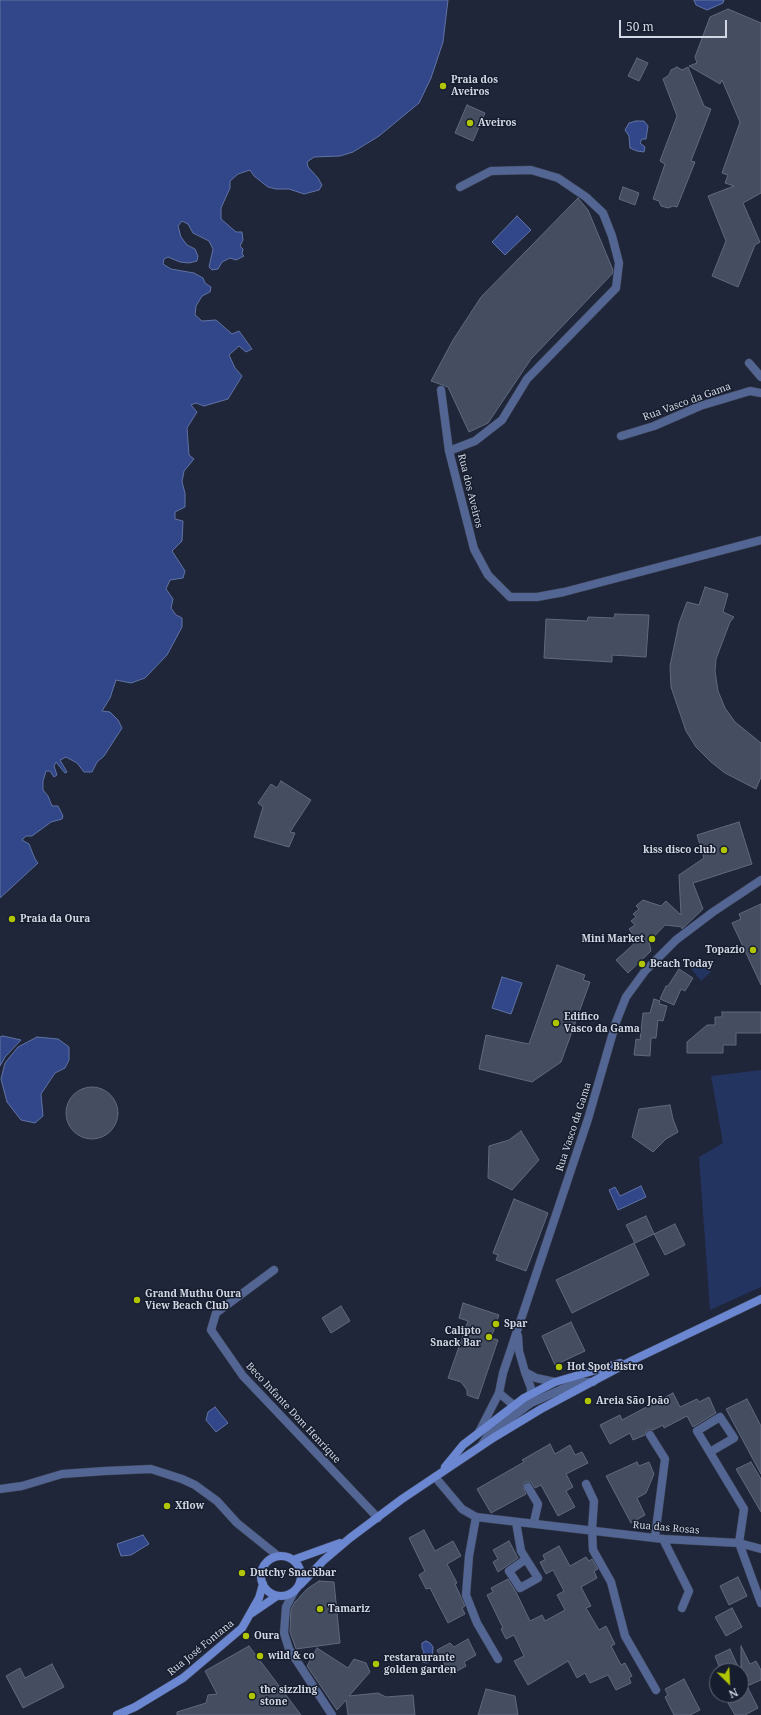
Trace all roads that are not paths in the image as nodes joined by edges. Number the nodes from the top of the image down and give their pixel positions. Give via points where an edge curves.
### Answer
1 (460, 187) dead end
2 (749, 363) dead end
3 (761, 377) edge
4 (441, 390) dead end
5 (761, 393) edge
6 (620, 436) dead end
7 (449, 450) junction
8 (761, 540) edge
9 (761, 880) edge
10 (274, 1270) dead end
11 (761, 1299) edge
12 (518, 1330) junction
13 (633, 1360) junction
14 (525, 1372) junction
15 (594, 1381) junction
16 (555, 1382) junction
17 (499, 1393) junction
18 (531, 1395) junction
19 (531, 1403) junction
20 (516, 1405) junction
21 (479, 1432) junction
22 (650, 1435) dead end
23 (481, 1446) junction
24 (710, 1452) junction
25 (435, 1477) junction
26 (586, 1484) dead end
27 (528, 1487) dead end
28 (0, 1489) edge
29 (476, 1517) junction
30 (378, 1518) junction
31 (516, 1522) junction
32 (534, 1522) junction
33 (592, 1530) junction
34 (350, 1538) junction
35 (659, 1538) junction
36 (739, 1543) junction
37 (761, 1549) edge
38 (278, 1556) junction
39 (526, 1559) dead end
40 (293, 1560) junction
41 (262, 1584) junction
42 (300, 1585) junction
43 (294, 1592) junction
44 (277, 1596) junction
45 (761, 1603) edge
46 (682, 1608) dead end
47 (251, 1613) junction
48 (498, 1659) dead end
49 (656, 1690) dead end
50 (117, 1715) edge
51 (332, 1715) edge

1 - 7 street, Rua dos Aveiros via 491,171 531,170 558,178 586,197 603,213 612,236 618,263 616,288 527,379 502,420 476,441
2 - 3 street
4 - 7 street
5 - 6 street, Rua Vasco da Gama via 750,391 700,406 654,426
7 - 8 street, Rua dos Aveiros via 474,549 488,576 510,597 537,597 564,592
9 - 12 street, Rua Vasco da Gama via 676,940 645,971 626,998 616,1022 588,1119
10 - 30 street, Beco Infante Dom Henrique via 216,1313 210,1330 243,1376
11 - 13 street
12 - 14 street via 519,1351
12 - 17 street, Rua Vasco da Gama
13 - 15 street
13 - 16 street
14 - 16 street via 536,1378
14 - 18 street
15 - 19 street via 578,1382
15 - 23 street via 541,1409
16 - 18 street
17 - 20 street
17 - 21 street, Rua Vasco da Gama
18 - 19 street
18 - 20 street
19 - 20 street via 522,1407
19 - 23 street via 489,1434
20 - 21 street
21 - 25 street via 463,1445
22 - 35 street via 665,1459
23 - 25 street
24 - 24 street via 697,1431 720,1417 734,1438
24 - 36 street via 744,1509
25 - 29 street, Rua das Rosas via 462,1509
25 - 30 street
26 - 33 street via 594,1502
27 - 32 street via 538,1504
28 - 38 street via 22,1486 62,1474 151,1469 195,1485 217,1501 237,1523
29 - 31 street, Rua das Rosas
29 - 48 street via 466,1595 477,1623
30 - 34 street
31 - 32 street, Rua das Rosas
31 - 39 street via 521,1550
32 - 33 street, Rua das Rosas
33 - 35 street, Rua das Rosas
33 - 49 street via 593,1550 611,1582 625,1636
34 - 40 street
34 - 42 street
35 - 36 street, Rua das Rosas
35 - 46 street via 689,1591
36 - 37 street, Rua das Rosas
36 - 45 street
38 - 40 street
38 - 41 street via 267,1562 263,1568
40 - 42 street via 301,1571
41 - 44 street via 266,1590
41 - 47 street, Rua José Fontana
42 - 43 street
43 - 44 street
43 - 51 street via 286,1607 284,1633 289,1649
44 - 47 street, Rua José Fontana
47 - 50 street, Rua José Fontana via 242,1628 183,1678

